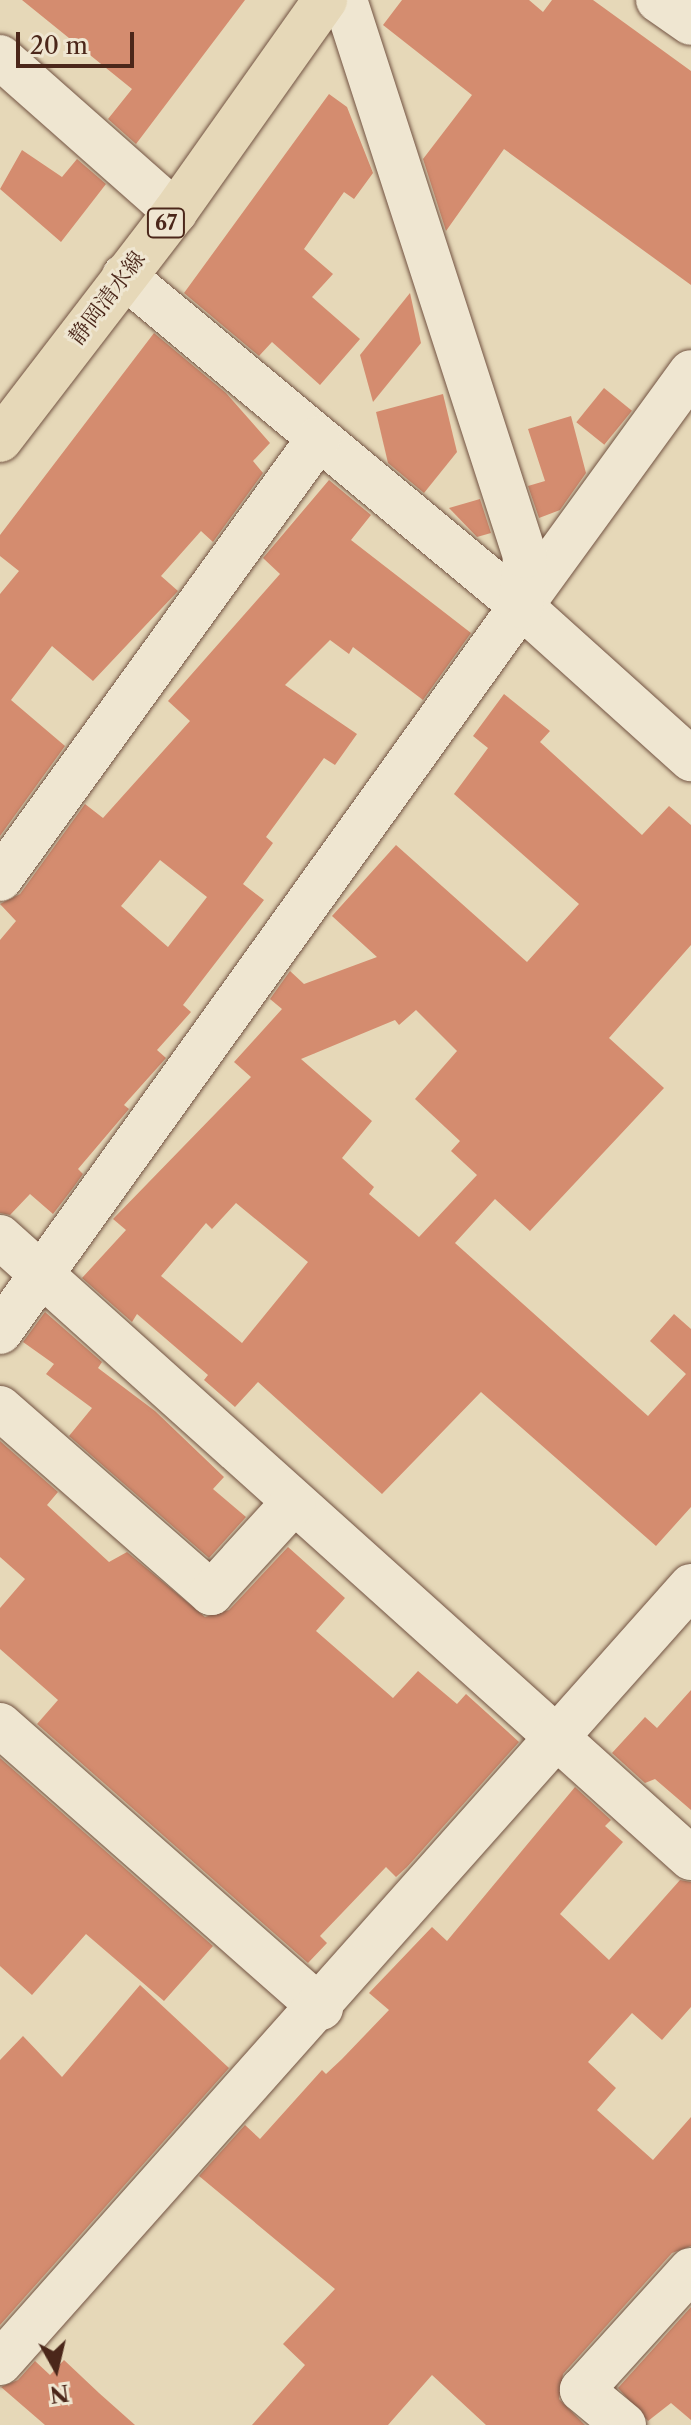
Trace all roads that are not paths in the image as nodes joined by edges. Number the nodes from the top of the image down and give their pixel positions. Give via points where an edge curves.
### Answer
1 (325, 0) edge
2 (345, 0) edge
3 (658, 0) edge
4 (691, 23) edge
5 (0, 57) edge
6 (175, 212) junction
7 (124, 276) junction
8 (691, 372) edge
9 (319, 438) junction
10 (0, 440) edge
11 (521, 606) junction
12 (691, 759) edge
13 (0, 879) edge
14 (0, 1237) edge
15 (41, 1273) junction
16 (0, 1332) edge
17 (0, 1408) edge
18 (294, 1502) junction
19 (691, 1586) edge
20 (0, 1725) edge
21 (556, 1738) junction
22 (691, 1858) edge
23 (321, 2008) junction
24 (691, 2270) edge
25 (0, 2363) edge
26 (624, 2425) edge

1 - 6 main road, 静岡清水線 / 67
2 - 11 street via 525,556
3 - 4 street
5 - 6 street
6 - 7 main road, 静岡清水線 / 67
7 - 9 street
7 - 10 main road, 静岡清水線 / 67
8 - 11 street
9 - 11 street
9 - 13 street
11 - 12 street
11 - 15 street
14 - 15 street
15 - 16 street
15 - 18 street
17 - 18 street via 211,1593
18 - 21 street
19 - 21 street
20 - 23 street
21 - 22 street
21 - 23 street
23 - 25 street
24 - 26 street via 582,2390

